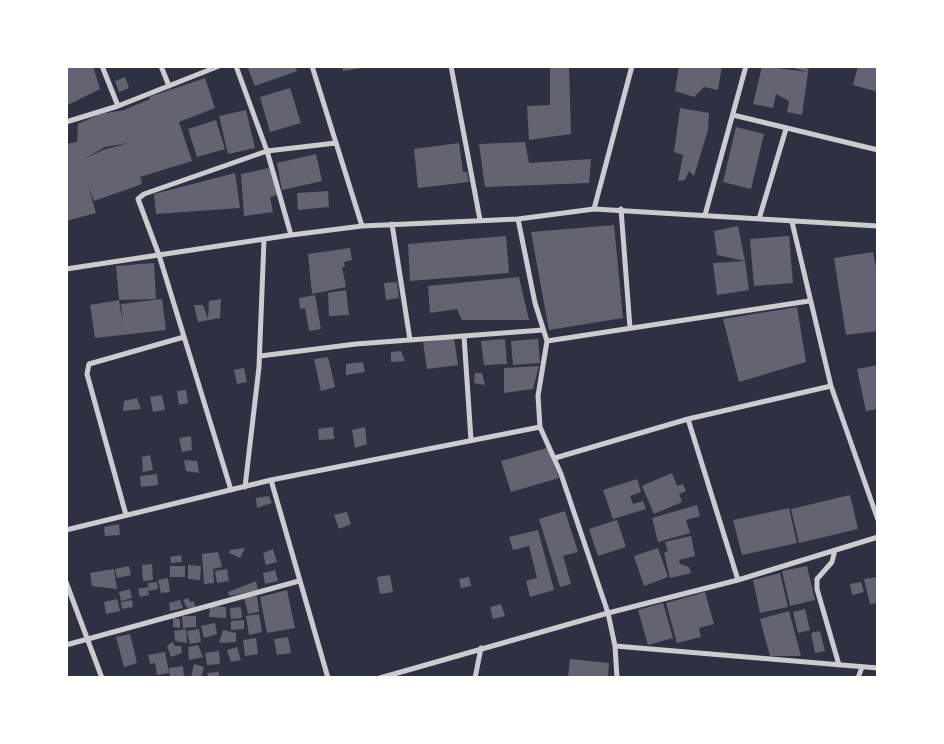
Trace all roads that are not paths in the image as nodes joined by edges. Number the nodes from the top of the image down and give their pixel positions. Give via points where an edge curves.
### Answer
1 (102, 66) edge
2 (161, 66) edge
3 (219, 66) edge
4 (236, 66) edge
5 (312, 66) edge
6 (451, 66) edge
7 (632, 66) edge
8 (746, 66) edge
9 (169, 86) junction
10 (118, 106) junction
11 (733, 116) junction
12 (66, 122) edge
13 (786, 129) junction
14 (336, 143) junction
15 (878, 150) edge
16 (267, 151) junction
17 (594, 209) junction
18 (621, 209) junction
19 (705, 215) junction
20 (518, 219) junction
21 (480, 220) junction
22 (759, 220) junction
23 (792, 222) junction
24 (392, 224) junction
25 (362, 226) junction
26 (878, 226) edge
27 (292, 234) junction
28 (264, 240) junction
29 (159, 255) junction
30 (66, 269) edge
31 (810, 301) junction
32 (630, 328) junction
33 (543, 330) junction
34 (464, 336) junction
35 (184, 337) junction
36 (410, 340) junction
37 (547, 341) junction
38 (260, 356) junction
39 (831, 386) junction
40 (688, 419) junction
41 (540, 427) junction
42 (471, 440) junction
43 (555, 458) junction
44 (271, 480) junction
45 (245, 487) junction
46 (231, 490) junction
47 (126, 515) junction
48 (878, 520) edge
49 (66, 530) edge
50 (878, 537) edge
51 (835, 550) junction
52 (738, 580) junction
53 (299, 581) junction
54 (66, 582) edge
55 (608, 612) junction
56 (87, 638) junction
57 (66, 645) edge
58 (615, 646) junction
59 (481, 648) junction
60 (839, 665) junction
61 (862, 667) junction
62 (878, 668) edge
63 (102, 678) edge
64 (328, 678) edge
65 (380, 678) edge
66 (475, 678) edge
67 (617, 678) edge
68 (858, 678) edge

1 - 10 street
2 - 9 street
3 - 9 street
4 - 16 street
5 - 14 street
6 - 21 street
7 - 17 street
8 - 11 street
9 - 10 street
10 - 12 street
11 - 13 street
11 - 19 street
13 - 15 street
13 - 22 street
14 - 16 street
14 - 25 street
16 - 27 street
16 - 29 street via 140,196 138,199
17 - 18 street
17 - 20 street
18 - 19 street
18 - 32 street
19 - 22 street
20 - 21 street
20 - 33 street
21 - 24 street
22 - 23 street
23 - 26 street
23 - 31 street
24 - 25 street
24 - 36 street
25 - 27 street
27 - 28 street
28 - 29 street
28 - 38 street
29 - 30 street
29 - 35 street
31 - 32 street
31 - 39 street
32 - 37 street
33 - 34 street
33 - 37 street
34 - 36 street
34 - 42 street
35 - 46 street
35 - 47 street via 89,364 87,374
36 - 38 street
37 - 41 street via 538,396
38 - 45 street
39 - 40 street
39 - 48 street
40 - 43 street
40 - 52 street
41 - 42 street
41 - 43 street
42 - 44 street
43 - 55 street
44 - 45 street
44 - 53 street
45 - 46 street
46 - 47 street
47 - 49 street
50 - 51 street
51 - 52 street
51 - 60 street via 832,562 817,579 817,589
52 - 55 street
53 - 56 street
53 - 64 street
54 - 56 street
55 - 58 street
55 - 59 street
56 - 57 street
56 - 63 street
58 - 60 street
58 - 67 street
59 - 65 street
59 - 66 street
60 - 61 street
61 - 62 street
61 - 68 street

